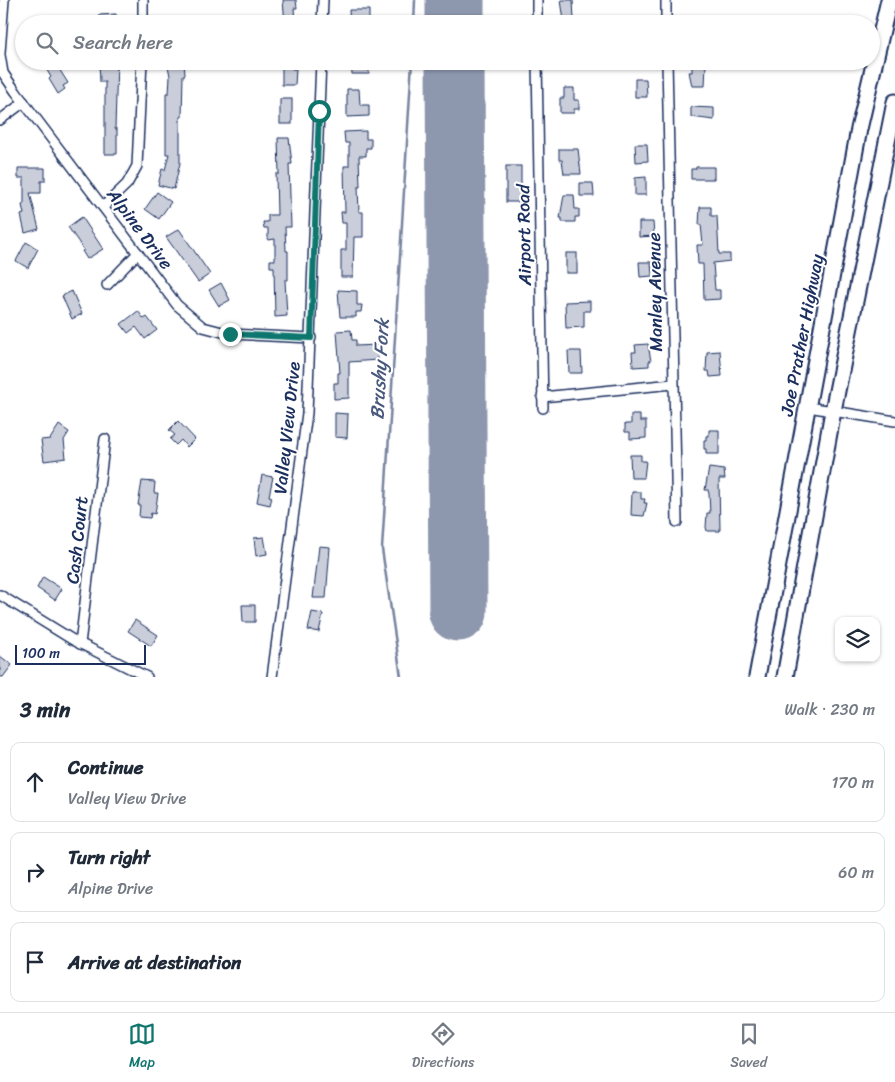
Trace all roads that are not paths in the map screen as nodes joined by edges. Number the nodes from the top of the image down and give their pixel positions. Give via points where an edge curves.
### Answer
1 (4, 0) edge
2 (143, 0) edge
3 (323, 0) edge
4 (537, 0) edge
5 (666, 0) edge
6 (888, 0) edge
7 (143, 15) edge
8 (322, 15) edge
9 (537, 15) edge
10 (666, 15) edge
11 (880, 36) edge
12 (0, 54) edge
13 (142, 70) edge
14 (321, 70) edge
15 (537, 70) edge
16 (667, 70) edge
17 (872, 70) edge
18 (24, 102) junction
19 (895, 102) edge
20 (0, 120) edge
21 (103, 207) junction
22 (138, 253) junction
23 (107, 285) dead end
24 (311, 338) junction
25 (673, 384) junction
26 (542, 397) junction
27 (808, 407) junction
28 (543, 408) dead end
29 (833, 411) junction
30 (895, 422) edge
31 (105, 439) dead end
32 (677, 522) dead end
33 (0, 595) edge
34 (80, 644) junction
35 (147, 677) edge
36 (272, 677) edge
37 (757, 677) edge
38 (785, 677) edge

1 - 12 street, Alpine Drive
2 - 7 street
3 - 8 street
4 - 9 street
5 - 10 street
6 - 11 highway, Joe Prather Highway
12 - 18 street, Alpine Drive via 4,73
13 - 21 street via 137,166 127,184
14 - 24 street, Valley View Drive
15 - 26 street, Airport Road
16 - 25 street, Manley Avenue
17 - 27 highway, Joe Prather Highway
18 - 20 street
18 - 21 street, Alpine Drive
19 - 29 highway
21 - 22 street, Alpine Drive
22 - 23 street
22 - 24 street, Alpine Drive via 177,305 203,327 230,334
24 - 36 street, Valley View Drive via 303,452
25 - 26 street
25 - 32 street, Manley Avenue
26 - 28 street, Airport Road
27 - 29 street
27 - 37 highway, Joe Prather Highway
29 - 30 street
29 - 38 highway
31 - 34 street, Cash Court
33 - 34 street
34 - 35 street

